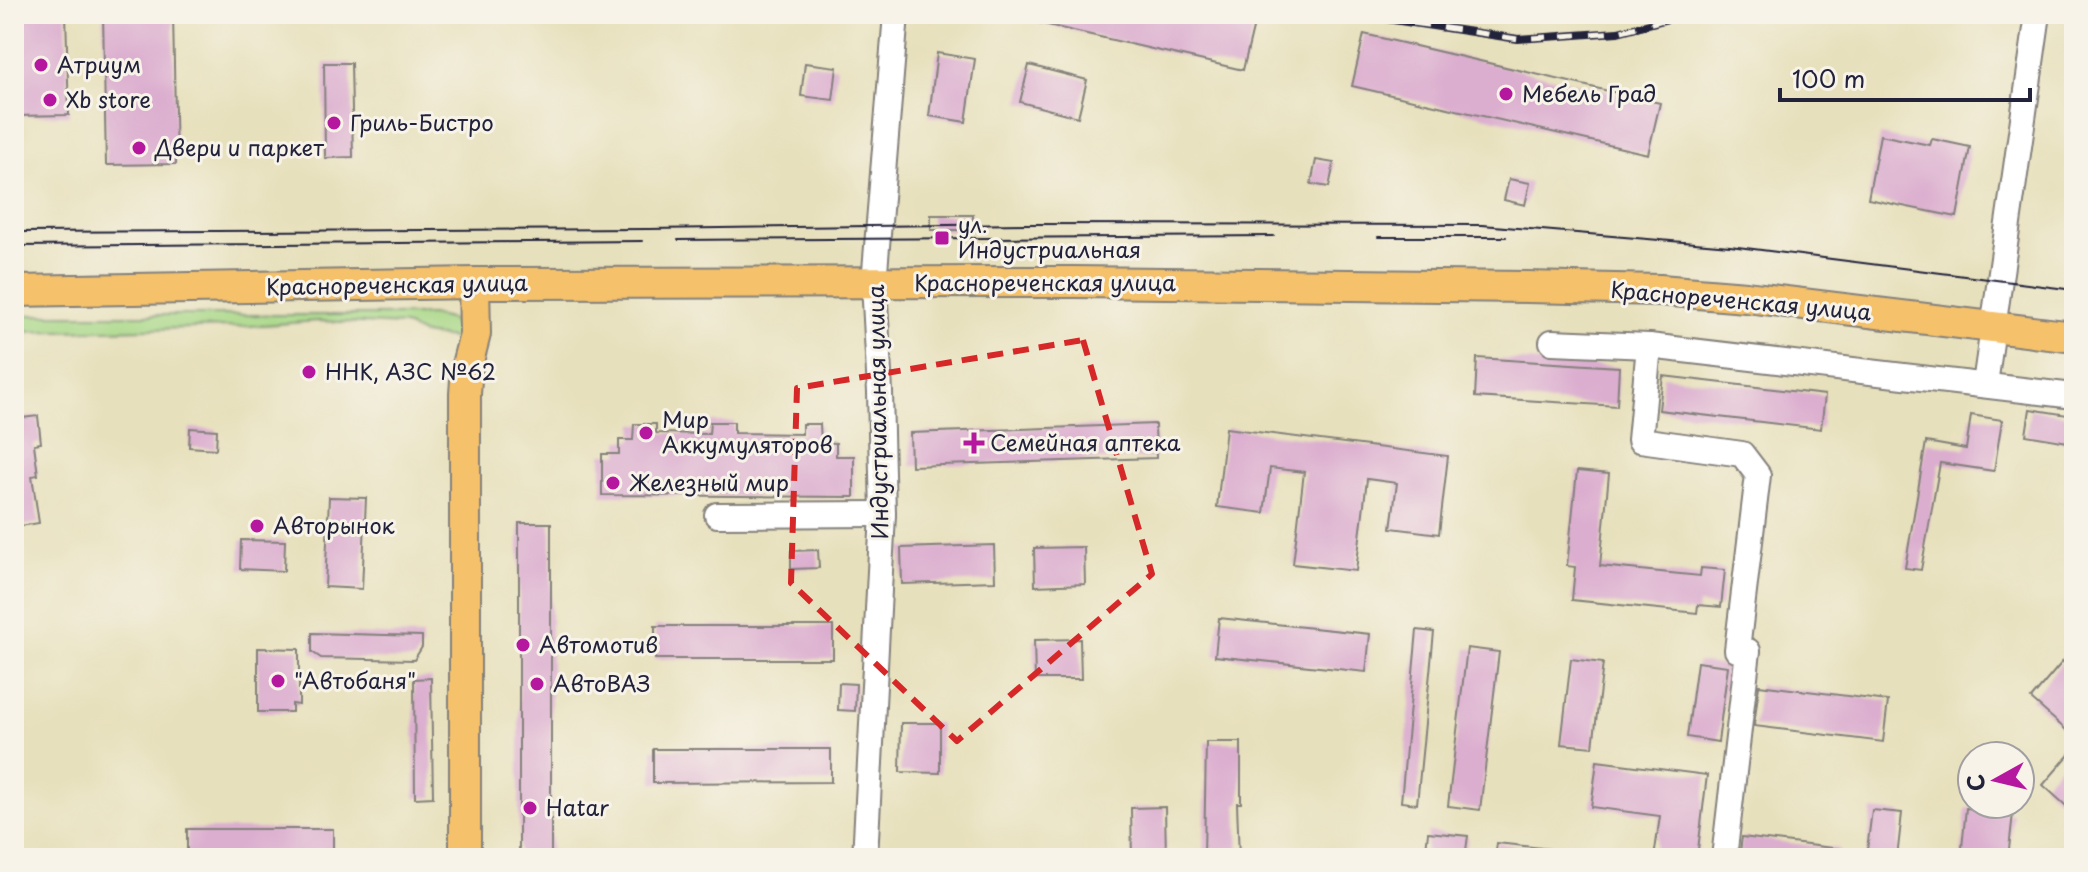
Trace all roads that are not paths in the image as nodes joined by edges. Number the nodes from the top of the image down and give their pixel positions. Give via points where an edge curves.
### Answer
1 (896, 14) edge
2 (2038, 14) edge
3 (474, 283) junction
4 (874, 283) junction
5 (14, 291) edge
6 (1993, 327) junction
7 (2074, 337) edge
8 (1552, 342) dead end
9 (1649, 346) junction
10 (1985, 384) junction
11 (2074, 396) edge
12 (883, 514) junction
13 (717, 515) dead end
14 (465, 858) edge
15 (865, 858) edge
16 (1724, 858) edge

1 - 4 street, Индустриальная улица
2 - 6 street
3 - 4 main road, Краснореченская улица
3 - 5 main road, Краснореченская улица
3 - 14 main road via 475,334 465,394
4 - 6 main road, Краснореченская улица via 1660,290
4 - 12 street, Индустриальная улица
6 - 7 main road, Краснореченская улица
6 - 10 street
8 - 9 street
9 - 10 street
9 - 16 street via 1640,440 1742,454 1758,475 1737,650 1748,651
10 - 11 street
12 - 13 street
12 - 15 street, Индустриальная улица

